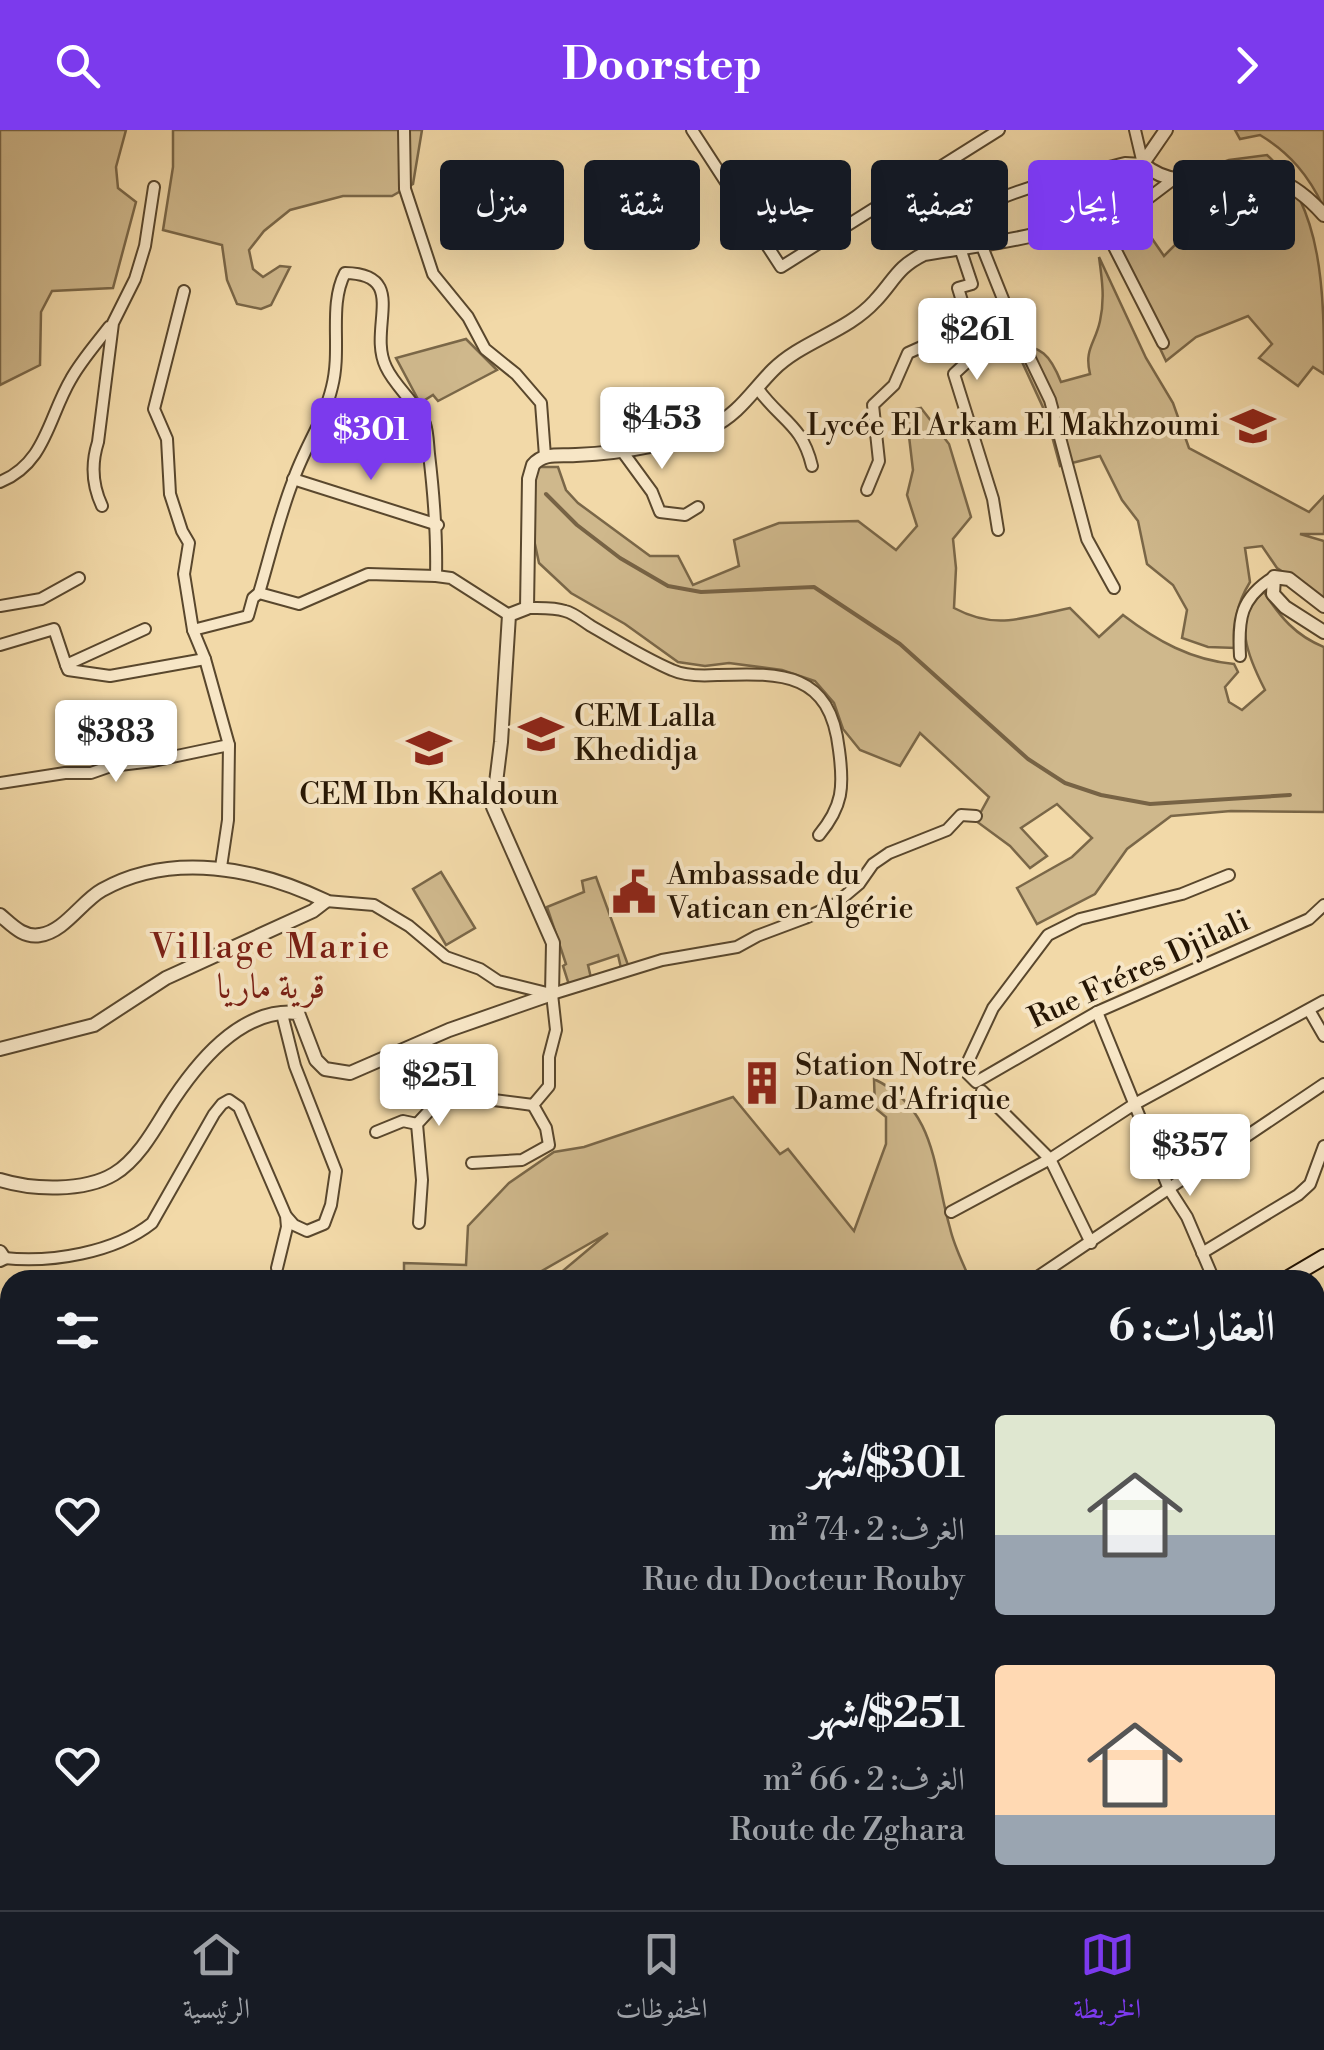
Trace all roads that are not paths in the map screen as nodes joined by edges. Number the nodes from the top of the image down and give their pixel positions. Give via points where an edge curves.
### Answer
1 (404, 130) edge
2 (692, 130) edge
3 (999, 130) edge
4 (1135, 130) edge
5 (1145, 130) edge
6 (1166, 130) edge
7 (1142, 160) edge
8 (1143, 160) edge
9 (1146, 160) edge
10 (1300, 176) dead end
11 (1173, 181) edge
12 (154, 187) dead end
13 (1028, 188) edge
14 (1324, 215) edge
15 (948, 250) edge
16 (961, 250) edge
17 (983, 250) edge
18 (924, 254) junction
19 (184, 292) dead end
20 (113, 322) junction
21 (968, 342) junction
22 (1162, 343) dead end
23 (758, 389) junction
24 (622, 451) junction
25 (545, 456) junction
26 (812, 466) dead end
27 (293, 479) junction
28 (0, 482) edge
29 (867, 490) dead end
30 (102, 506) dead end
31 (698, 507) dead end
32 (438, 525) junction
33 (998, 530) dead end
34 (436, 576) junction
35 (1274, 577) junction
36 (78, 578) dead end
37 (1114, 588) dead end
38 (259, 593) junction
39 (0, 606) edge
40 (1324, 606) edge
41 (527, 608) junction
42 (508, 615) junction
43 (145, 629) dead end
44 (193, 630) junction
45 (1324, 632) edge
46 (0, 645) edge
47 (1240, 656) dead end
48 (205, 659) junction
49 (66, 665) junction
50 (229, 745) junction
51 (0, 784) edge
52 (976, 816) dead end
53 (820, 835) dead end
54 (222, 867) junction
55 (1229, 875) dead end
56 (326, 901) junction
57 (1324, 905) edge
58 (4, 918) edge
59 (553, 988) junction
60 (1324, 1000) edge
61 (1309, 1010) junction
62 (1097, 1012) junction
63 (282, 1014) junction
64 (1324, 1036) edge
65 (0, 1049) edge
66 (1324, 1084) edge
67 (979, 1087) junction
68 (533, 1104) junction
69 (1133, 1105) junction
70 (416, 1124) junction
71 (376, 1132) dead end
72 (1324, 1146) edge
73 (1050, 1159) junction
74 (472, 1163) dead end
75 (0, 1180) edge
76 (1170, 1189) junction
77 (951, 1212) dead end
78 (286, 1216) junction
79 (419, 1223) dead end
80 (1091, 1242) junction
81 (1202, 1254) junction
82 (1, 1257) edge
83 (1324, 1257) edge
84 (277, 1268) dead end
85 (1048, 1270) edge
86 (1209, 1270) edge
87 (1303, 1270) edge

1 - 25 street via 405,189 433,274 485,349 541,403
2 - 3 street via 781,267
4 - 7 street
5 - 8 street
6 - 9 street
10 - 14 street
11 - 22 street via 1110,232
12 - 20 street via 134,280
13 - 18 street via 1004,194 942,232
15 - 18 street
16 - 21 street via 972,284 958,288
17 - 37 street via 1050,400 1086,540
18 - 23 street via 908,262 856,317 788,358
19 - 44 street via 154,409 166,438 170,494 189,543 184,574
20 - 28 street via 70,380 29,464
20 - 30 street via 93,457
21 - 29 street via 946,336 908,353 894,385 874,405 880,461
21 - 33 street via 968,360 954,374
23 - 24 street via 714,426
23 - 26 street via 798,428
24 - 25 street
24 - 31 street via 660,512 684,515
25 - 41 street via 528,479
27 - 32 street
27 - 32 street via 324,418 338,366 337,290 345,273 369,276 384,292 380,332 386,367 425,424
27 - 38 street
32 - 34 street
34 - 38 street via 368,574 299,604
34 - 42 street
35 - 40 street via 1290,578
35 - 45 street via 1273,594
35 - 47 street via 1245,604
36 - 39 street via 41,599
38 - 44 street via 248,616
41 - 42 street
41 - 53 street via 565,610 676,672 802,681 828,710 839,750 837,814
42 - 59 street via 493,807 553,942
43 - 49 street
44 - 48 street
46 - 49 street via 54,629
48 - 49 street via 110,676
48 - 50 street
50 - 51 street
50 - 54 street
52 - 59 street via 961,815 946,830 889,853 834,905 738,948
54 - 56 street
54 - 58 street via 181,866 128,880 100,891 43,935 24,934
55 - 67 street via 1080,919 1048,935 1008,984 970,1054 964,1070
56 - 59 street via 374,904 446,957 498,981
56 - 65 street via 166,978 94,1025
57 - 62 street, Rue Fréres Djilali via 1309,919
59 - 63 street via 350,1074 326,1069 298,1013
59 - 68 street via 549,1086
60 - 61 street
61 - 64 street
61 - 69 street
62 - 67 street, Rue Fréres Djilali
62 - 69 street
63 - 75 street via 254,1020 195,1068 137,1153 112,1176 49,1186
63 - 78 street via 336,1171 324,1224 307,1231
66 - 76 street
67 - 73 street
68 - 70 street via 440,1098
68 - 74 street via 550,1145 522,1160
69 - 73 street
69 - 76 street
70 - 71 street via 404,1121
70 - 79 street
72 - 81 street via 1310,1184 1298,1195
73 - 77 street
73 - 80 street
76 - 80 street
76 - 81 street
78 - 82 street via 239,1107 229,1100 214,1114 152,1224 136,1236 67,1255
78 - 84 street
80 - 85 street
81 - 86 street
83 - 87 main road

